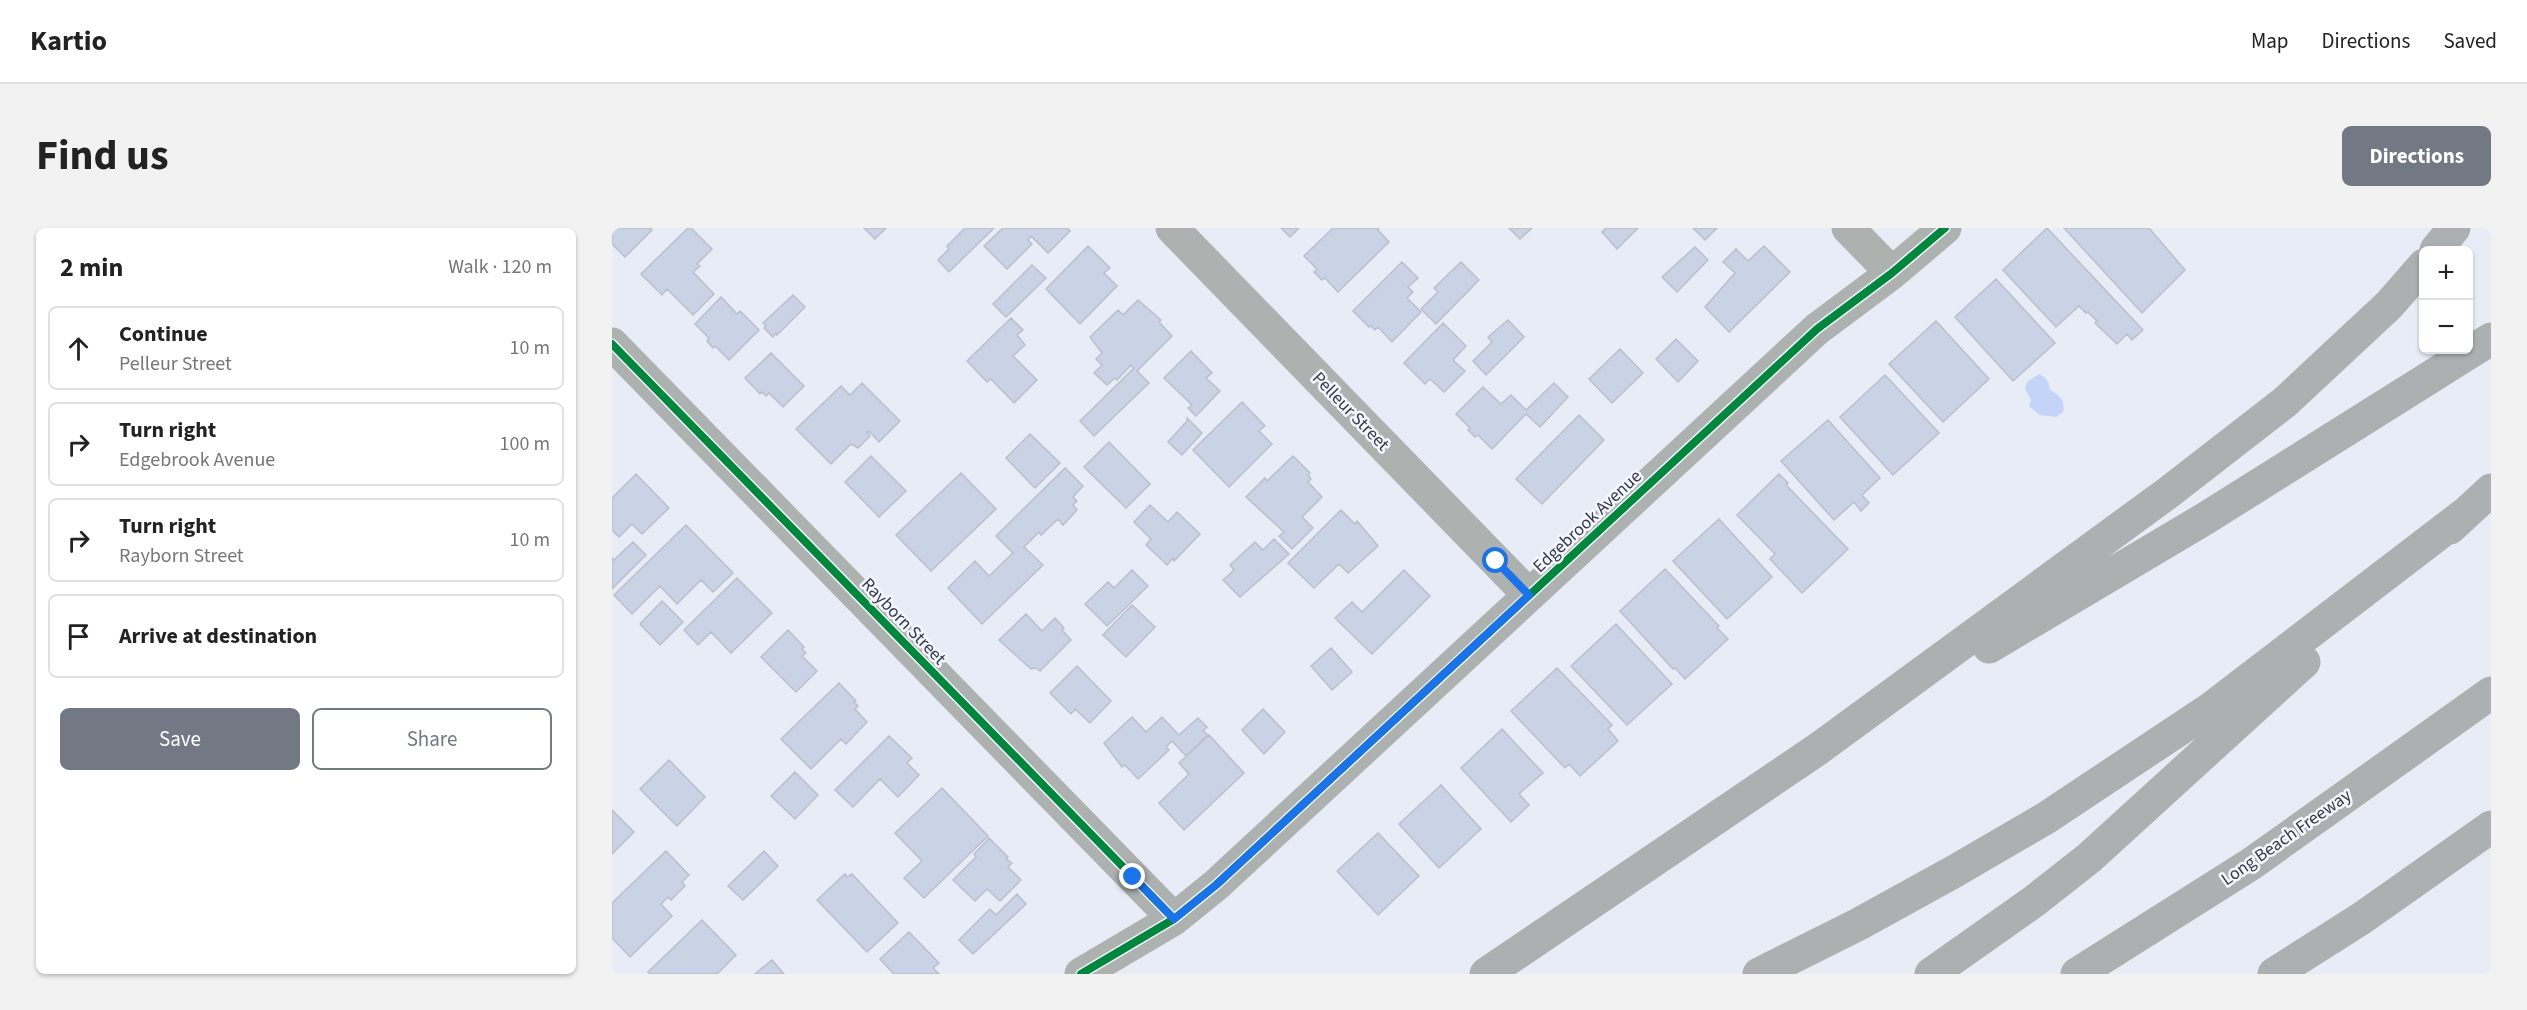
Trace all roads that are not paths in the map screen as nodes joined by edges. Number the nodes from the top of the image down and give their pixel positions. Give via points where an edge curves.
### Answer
1 (1172, 228) edge
2 (1848, 228) edge
3 (1946, 228) edge
4 (2454, 228) edge
5 (2439, 246) edge
6 (2419, 271) edge
7 (1893, 273) junction
8 (2491, 339) edge
9 (612, 344) edge
10 (2491, 490) edge
11 (2466, 513) junction
12 (1529, 595) junction
13 (2491, 693) edge
14 (1818, 749) junction
15 (2491, 827) edge
16 (1174, 919) junction
17 (1081, 974) edge
18 (1486, 974) edge
19 (1759, 974) edge
20 (1931, 974) edge
21 (2077, 974) edge
22 (2274, 974) edge

1 - 12 street, Pelleur Street
2 - 7 street
3 - 7 street, Edgebrook Avenue
4 - 5 highway
6 - 14 highway via 2389,305 2285,402
7 - 12 street, Edgebrook Avenue via 1817,329
8 - 14 highway via 2206,518
9 - 16 street, Rayborn Street
10 - 11 highway
11 - 19 highway via 2210,709 2046,818 1955,872
11 - 20 highway via 2089,858
12 - 16 street, Edgebrook Avenue via 1216,885
13 - 21 highway, Long Beach Freeway via 2251,864
14 - 18 highway
15 - 22 highway
16 - 17 street, Edgebrook Avenue

